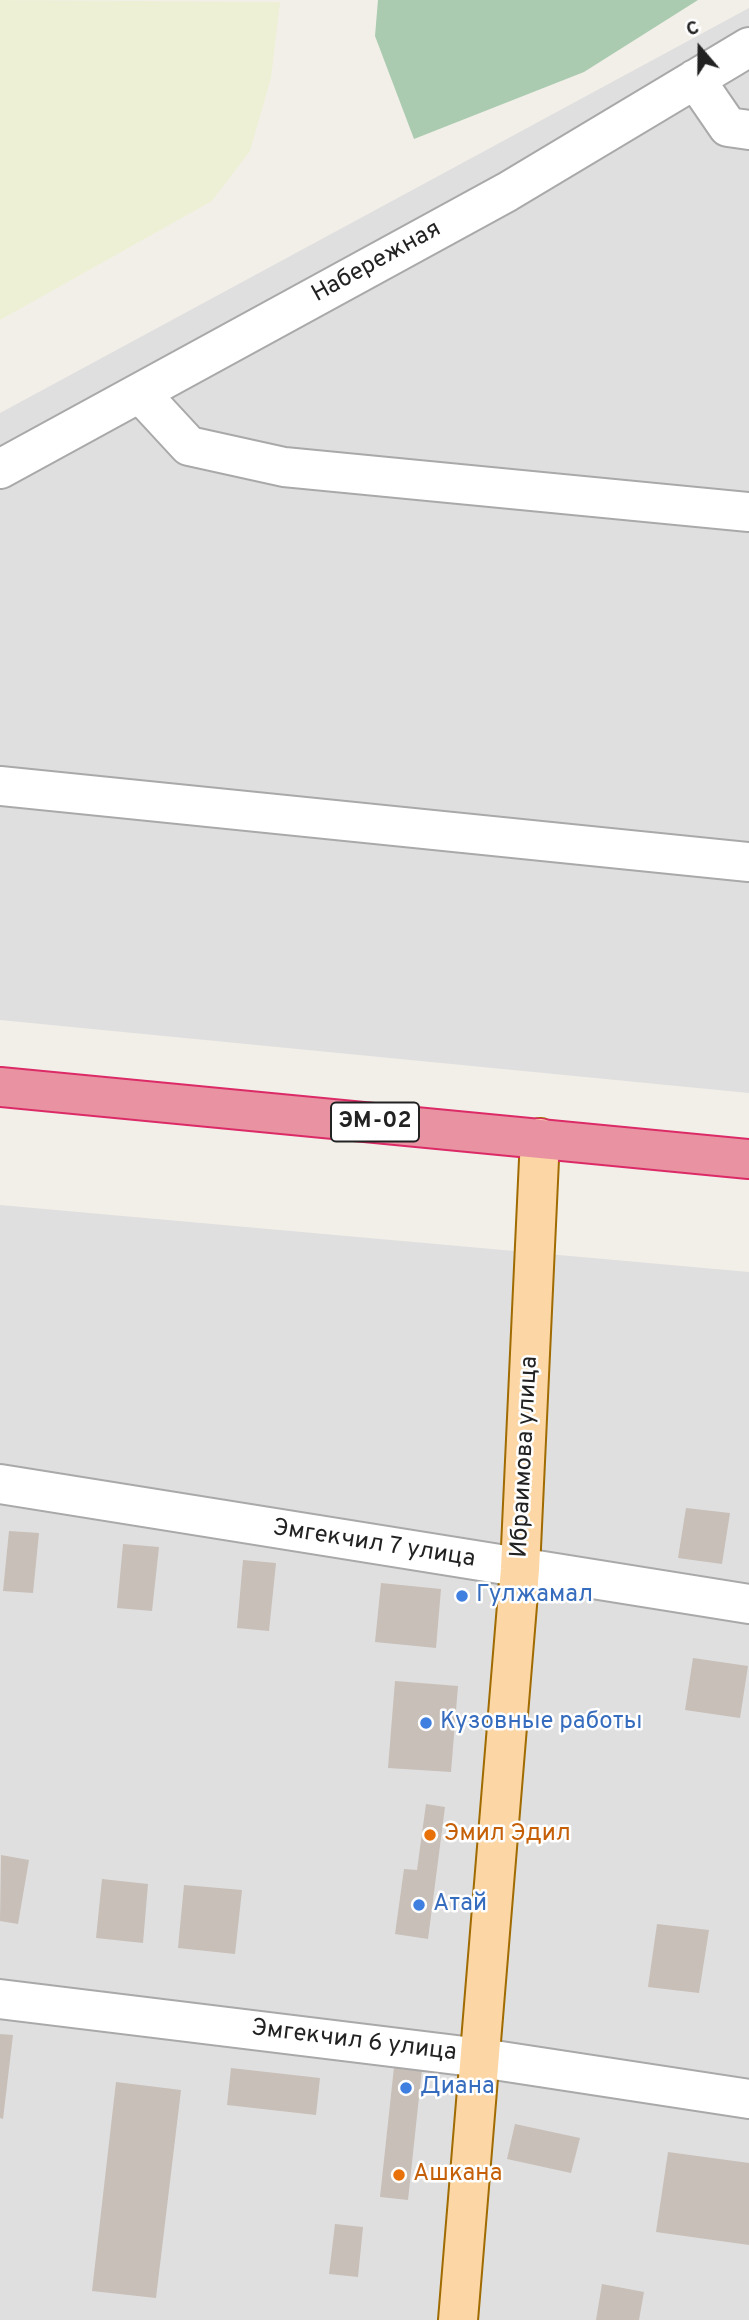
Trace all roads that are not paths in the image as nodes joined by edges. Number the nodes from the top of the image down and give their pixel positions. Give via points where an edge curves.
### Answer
1 (749, 47) edge
2 (695, 79) junction
3 (739, 129) edge
4 (140, 393) junction
5 (0, 469) edge
6 (749, 512) edge
7 (0, 786) edge
8 (749, 862) edge
9 (0, 1087) edge
10 (540, 1138) junction
11 (749, 1159) edge
12 (0, 1484) edge
13 (520, 1569) junction
14 (749, 1604) edge
15 (0, 1999) edge
16 (481, 2058) junction
17 (749, 2099) edge
18 (458, 2320) edge

1 - 2 street, Набережная
2 - 3 street
2 - 4 street, Набережная via 506,192
4 - 5 street, Набережная
4 - 6 street via 189,446 284,467
7 - 8 street
9 - 10 highway, ЭМ-02
10 - 11 highway, ЭМ-02
10 - 13 main road, Ибраимова улица
12 - 13 street, Эмгекчил 7 улица
13 - 14 street, Эмгекчил 7 улица
13 - 16 main road, Ибраимова улица
15 - 16 street, Эмгекчил 6 улица
16 - 17 street, Эмгекчил 6 улица
16 - 18 main road, Ибраимова улица

